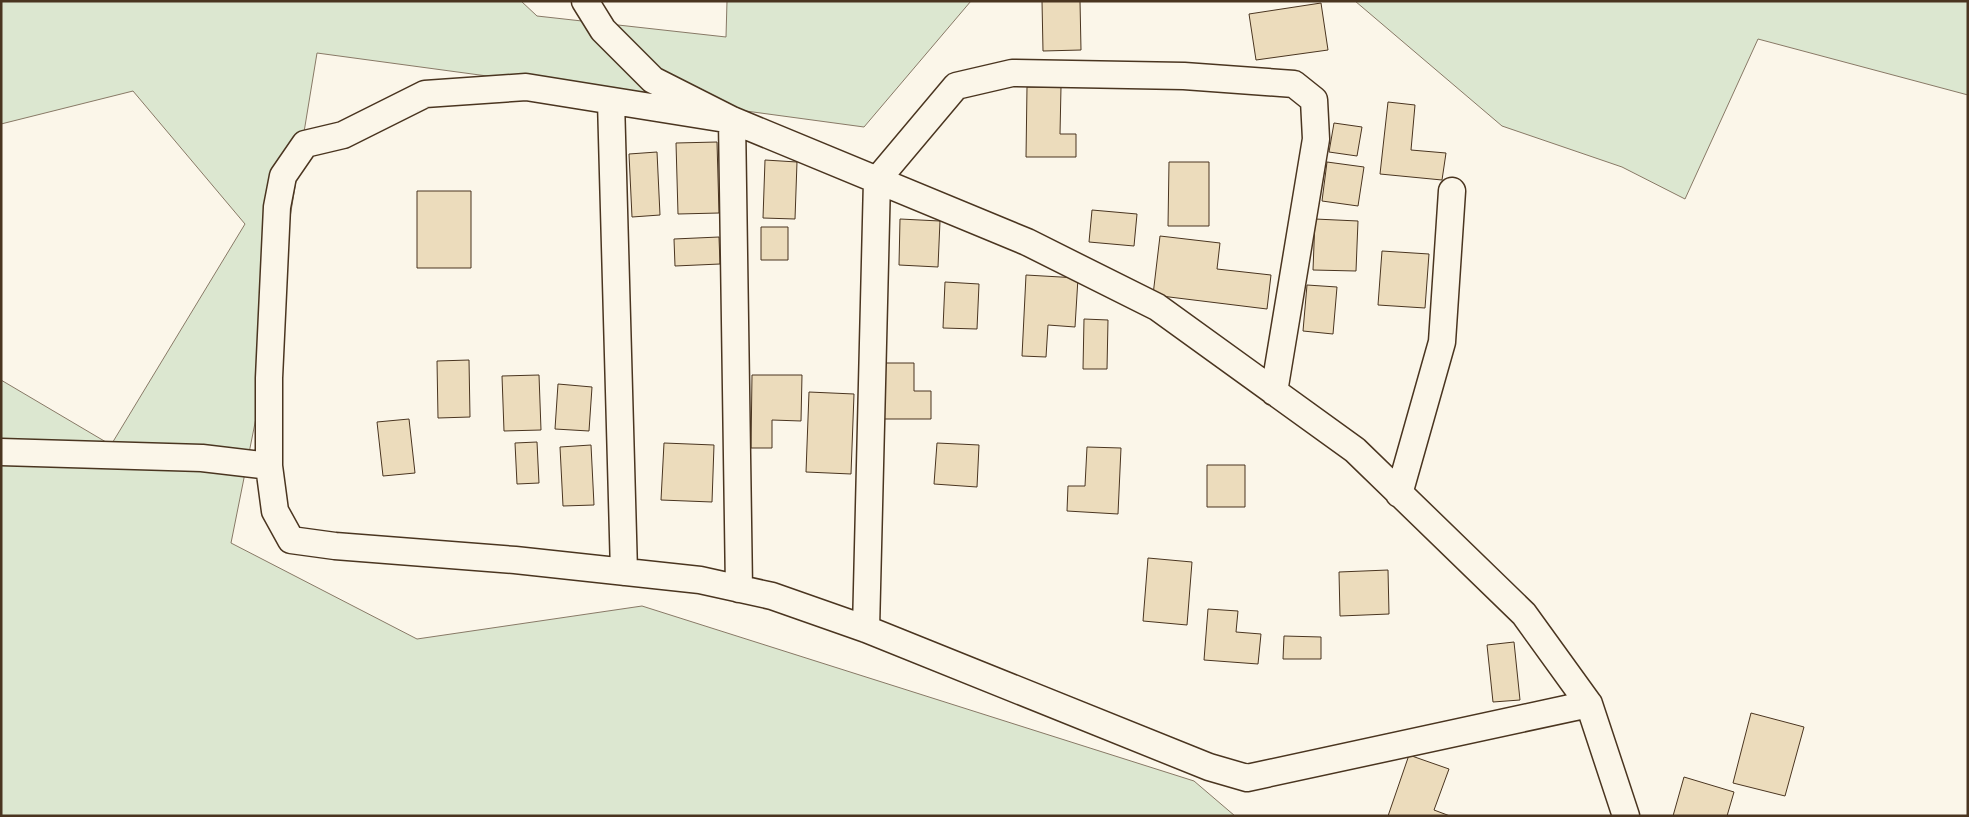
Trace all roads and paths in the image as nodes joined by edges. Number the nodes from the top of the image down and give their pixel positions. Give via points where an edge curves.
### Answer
1 (585, 1) edge
2 (611, 101) junction
3 (732, 120) junction
4 (877, 180) junction
5 (1452, 191) dead end
6 (1274, 392) junction
7 (1, 452) edge
8 (268, 466) junction
9 (1399, 494) junction
10 (624, 572) junction
11 (739, 589) junction
12 (866, 630) junction
13 (1590, 704) junction
14 (1626, 816) edge

1 - 3 street via 603,30 653,80
2 - 3 street
2 - 8 street via 526,87 425,94 343,134 305,144 283,176 277,207 268,378
2 - 10 street
3 - 4 street
3 - 11 street
4 - 6 street via 1026,242 1157,307
4 - 6 street via 956,86 1003,75 1184,76 1294,84 1314,100 1316,139
4 - 12 street
5 - 9 street via 1442,342
6 - 9 street via 1355,450
7 - 8 street via 202,458
8 - 10 street via 275,511 291,540
9 - 13 street via 1524,614
10 - 11 street via 700,580
11 - 12 street via 772,596
12 - 13 street via 1209,767 1247,778
13 - 14 street

